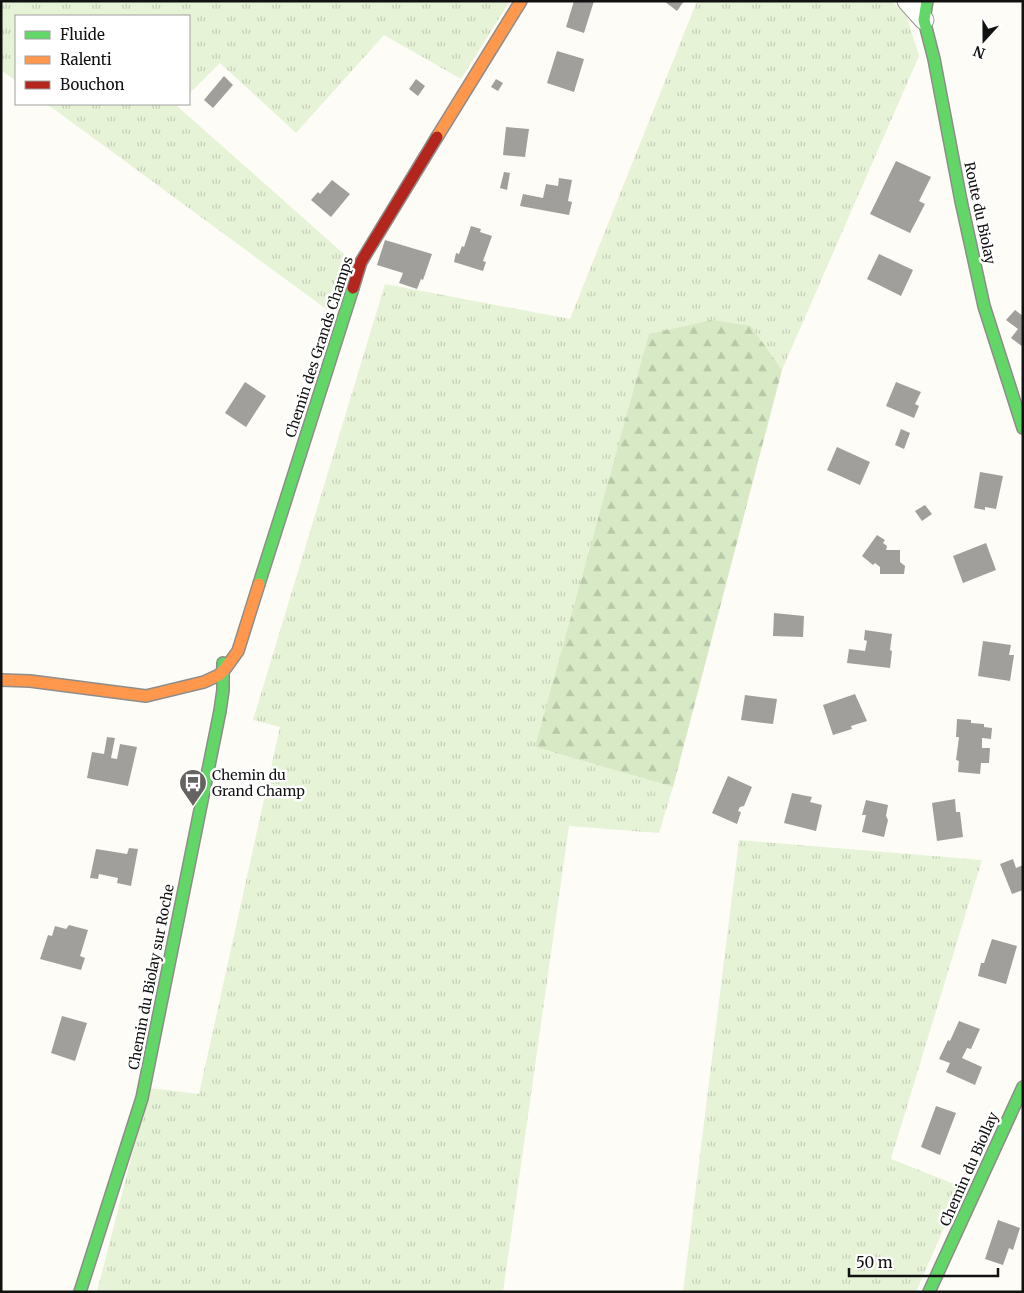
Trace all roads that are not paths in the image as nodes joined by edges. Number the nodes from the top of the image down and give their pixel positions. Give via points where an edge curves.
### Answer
1 (521, 1) edge
2 (907, 1) edge
3 (927, 1) edge
4 (924, 20) junction
5 (1023, 428) edge
6 (220, 670) junction
7 (1, 680) edge
8 (220, 711) joint
9 (1023, 1087) edge
10 (80, 1292) edge
11 (930, 1292) edge

1 - 6 street, Chemin des Grands Champs via 361,262 240,643 232,662
2 - 4 street
3 - 4 street, Route du Biolay
4 - 5 street, Route du Biolay via 984,306
6 - 7 street via 202,684 144,696
6 - 8 street
8 - 10 street, Chemin du Biolay sur Roche via 142,1098
9 - 11 street, Chemin du Biollay

